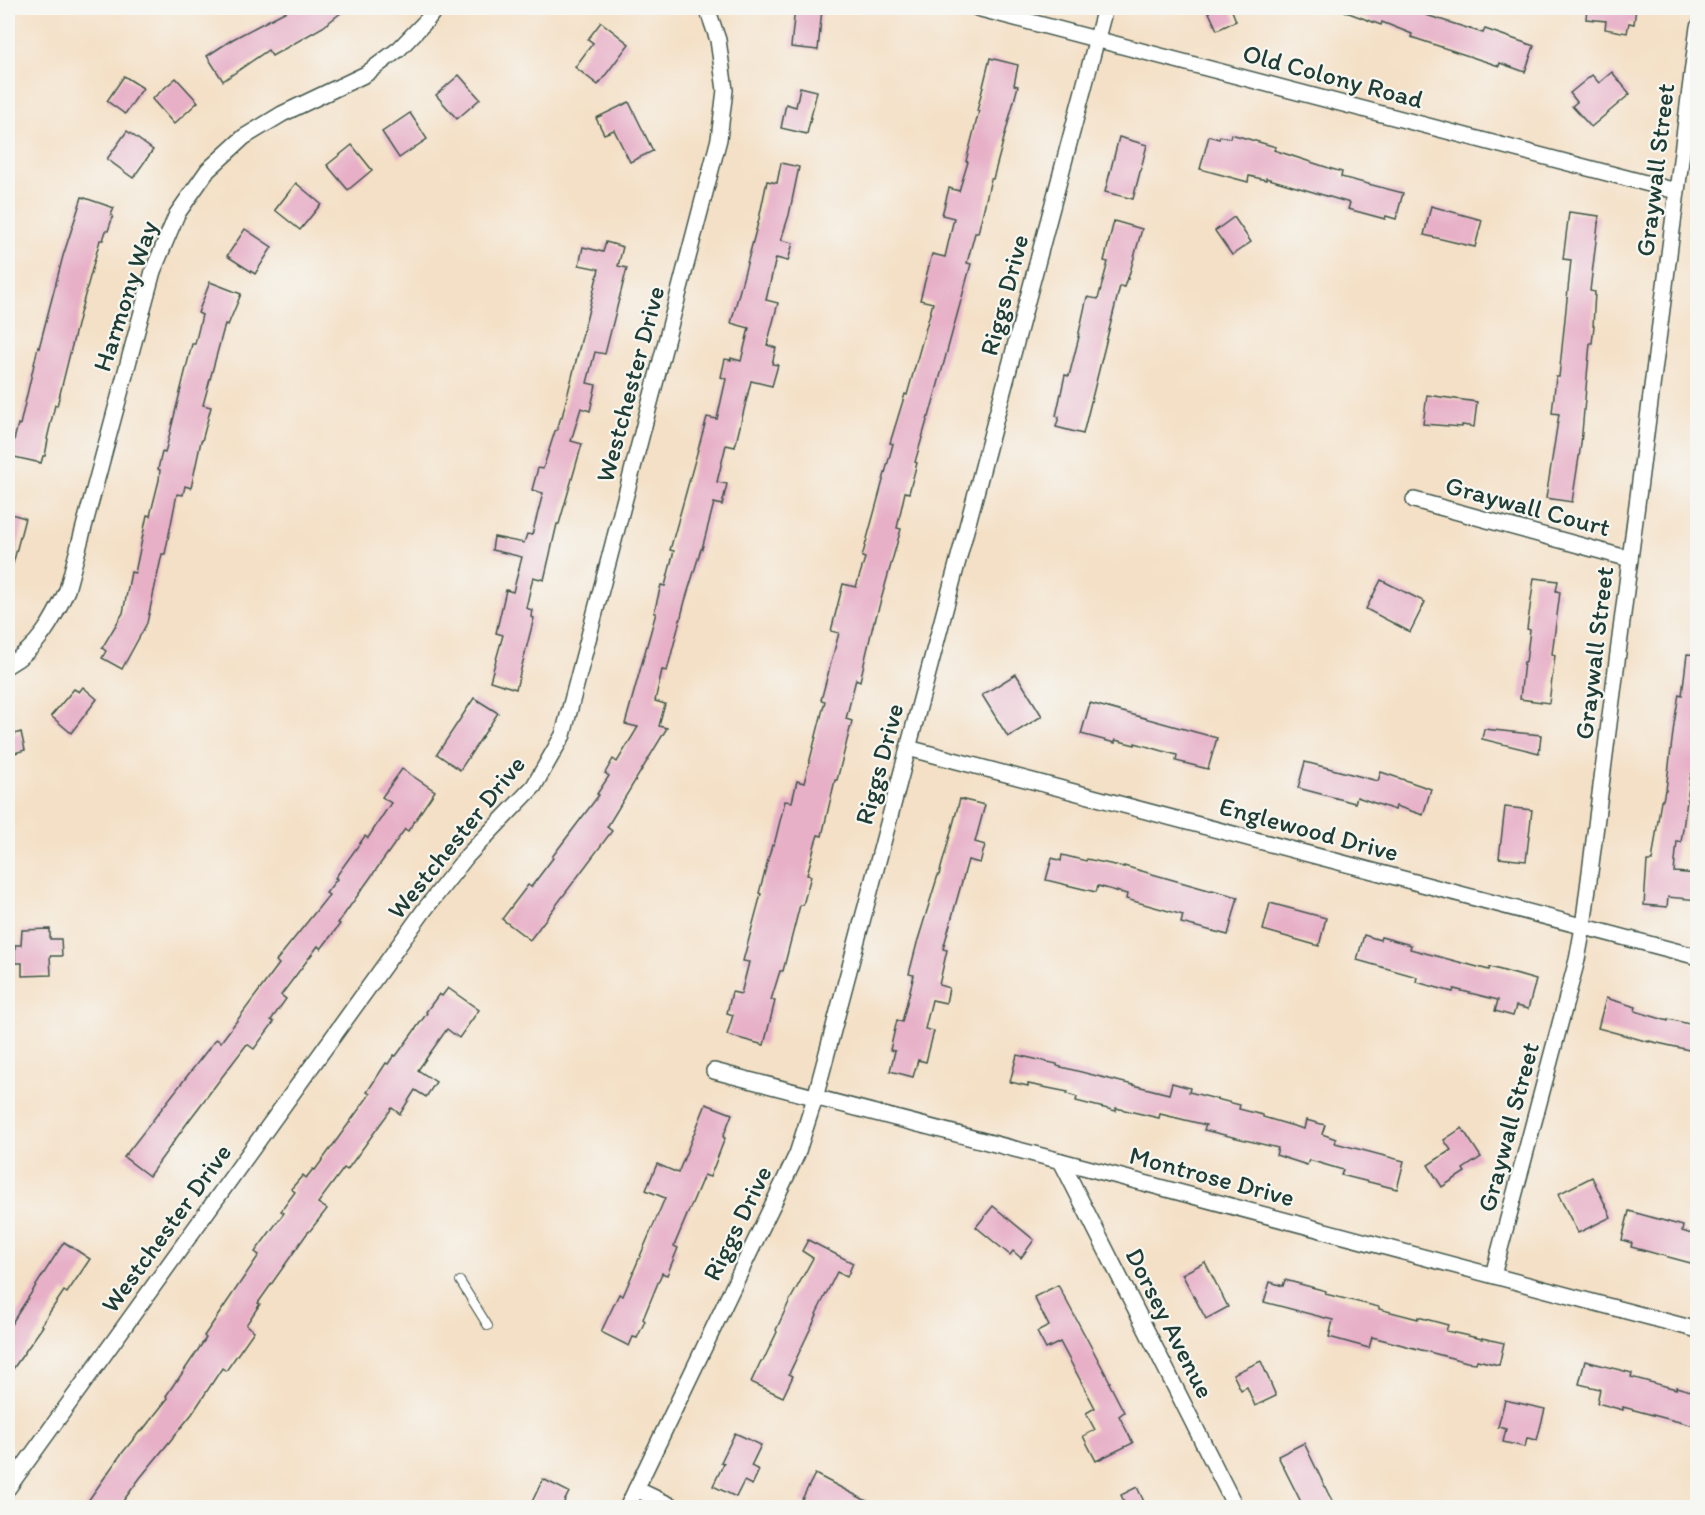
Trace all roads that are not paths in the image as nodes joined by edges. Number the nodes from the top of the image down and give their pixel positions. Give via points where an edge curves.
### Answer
1 (436, 8) edge
2 (707, 8) edge
3 (977, 8) edge
4 (1105, 8) edge
5 (1698, 27) edge
6 (1097, 39) junction
7 (1676, 191) junction
8 (1414, 500) dead end
9 (1630, 559) junction
10 (8, 665) edge
11 (908, 748) junction
12 (1583, 927) junction
13 (1693, 956) edge
14 (714, 1071) dead end
15 (815, 1098) junction
16 (1061, 1161) junction
17 (1492, 1275) junction
18 (460, 1281) dead end
19 (488, 1326) dead end
20 (1698, 1330) edge
21 (8, 1488) edge
22 (636, 1489) junction
23 (627, 1508) edge
24 (676, 1508) edge
25 (1236, 1508) edge

1 - 10 street, Harmony Way via 399,49 366,74 282,114 244,137 208,170 177,214 153,271 67,590 53,620 33,645
2 - 21 street, Westchester Drive via 718,40 725,90 719,139 563,735 534,786 467,856 425,909
3 - 6 street, Old Colony Road
4 - 6 street, Riggs Drive
5 - 7 street, Graywall Street
6 - 7 street, Old Colony Road
6 - 11 street, Riggs Drive
7 - 9 street, Graywall Street
8 - 9 street, Graywall Court
9 - 12 street, Graywall Street
11 - 12 street, Englewood Drive
11 - 15 street, Riggs Drive
12 - 13 street, Englewood Drive
12 - 17 street, Graywall Street
14 - 15 street, Montrose Drive
15 - 16 street, Montrose Drive
15 - 22 street, Riggs Drive via 796,1154
16 - 17 street, Montrose Drive
16 - 25 street, Dorsey Avenue
17 - 20 street, Montrose Drive
18 - 19 lane
22 - 23 street, Riggs Drive
22 - 24 street

